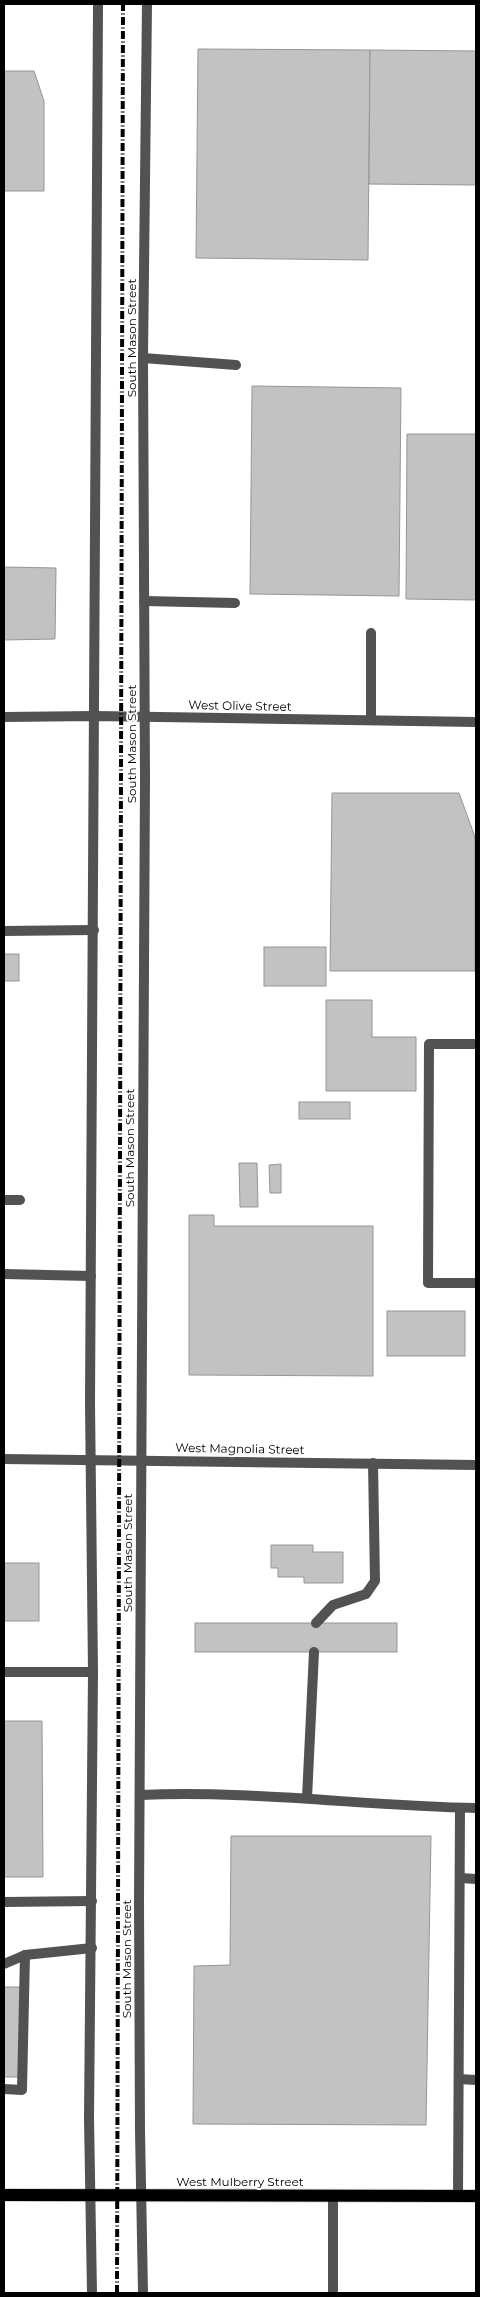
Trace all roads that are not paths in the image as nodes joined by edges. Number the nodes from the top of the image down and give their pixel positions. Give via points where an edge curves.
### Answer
1 (98, 4) edge
2 (147, 4) edge
3 (144, 358) junction
4 (236, 365) dead end
5 (144, 601) junction
6 (235, 603) dead end
7 (371, 633) dead end
8 (95, 716) junction
9 (4, 717) edge
10 (144, 717) junction
11 (371, 720) junction
12 (476, 722) edge
13 (94, 930) junction
14 (4, 931) edge
15 (476, 1044) edge
16 (4, 1200) edge
17 (20, 1200) dead end
18 (4, 1274) edge
19 (91, 1276) junction
20 (476, 1283) edge
21 (4, 1459) edge
22 (90, 1459) junction
23 (140, 1460) junction
24 (374, 1463) junction
25 (476, 1465) edge
26 (316, 1623) dead end
27 (314, 1652) dead end
28 (4, 1672) edge
29 (94, 1672) junction
30 (140, 1794) junction
31 (307, 1798) junction
32 (460, 1808) junction
33 (476, 1808) edge
34 (460, 1878) junction
35 (476, 1879) edge
36 (92, 1901) junction
37 (4, 1902) edge
38 (92, 1948) junction
39 (24, 1955) junction
40 (4, 1964) edge
41 (458, 2079) junction
42 (476, 2080) edge
43 (4, 2089) edge
44 (4, 2195) edge
45 (91, 2195) junction
46 (141, 2196) junction
47 (333, 2196) junction
48 (458, 2196) junction
49 (476, 2196) edge
50 (92, 2293) edge
51 (143, 2293) edge
52 (333, 2293) edge

1 - 8 street
2 - 3 street, South Mason Street
3 - 4 street
3 - 5 street, South Mason Street
5 - 6 street
5 - 10 street, South Mason Street
7 - 11 street
8 - 9 street, West Olive Street
8 - 10 street, West Olive Street
8 - 13 street
10 - 11 street, West Olive Street
10 - 23 street, South Mason Street
11 - 12 street, West Olive Street
13 - 14 street
13 - 19 street
15 - 20 street via 429,1044 428,1263 428,1283
16 - 17 street
18 - 19 street
19 - 22 street
21 - 22 street, West Magnolia Street
22 - 23 street, West Magnolia Street
22 - 29 street
23 - 24 street, West Magnolia Street
23 - 30 street, South Mason Street
24 - 25 street, West Magnolia Street
24 - 26 street via 375,1581 366,1594 333,1606
27 - 31 street
28 - 29 street
29 - 36 street
30 - 31 street
30 - 46 street, South Mason Street
31 - 32 street
32 - 33 street
32 - 34 street
34 - 35 street
34 - 41 street
36 - 37 street
36 - 38 street
38 - 39 street
38 - 45 street
39 - 40 street
39 - 43 street via 22,2090
41 - 42 street
41 - 48 street
44 - 45 main road, West Mulberry Street
45 - 46 main road, West Mulberry Street
45 - 50 street
46 - 47 main road, West Mulberry Street
46 - 51 street, South Mason Street
47 - 48 main road, West Mulberry Street
47 - 52 street
48 - 49 main road, West Mulberry Street

